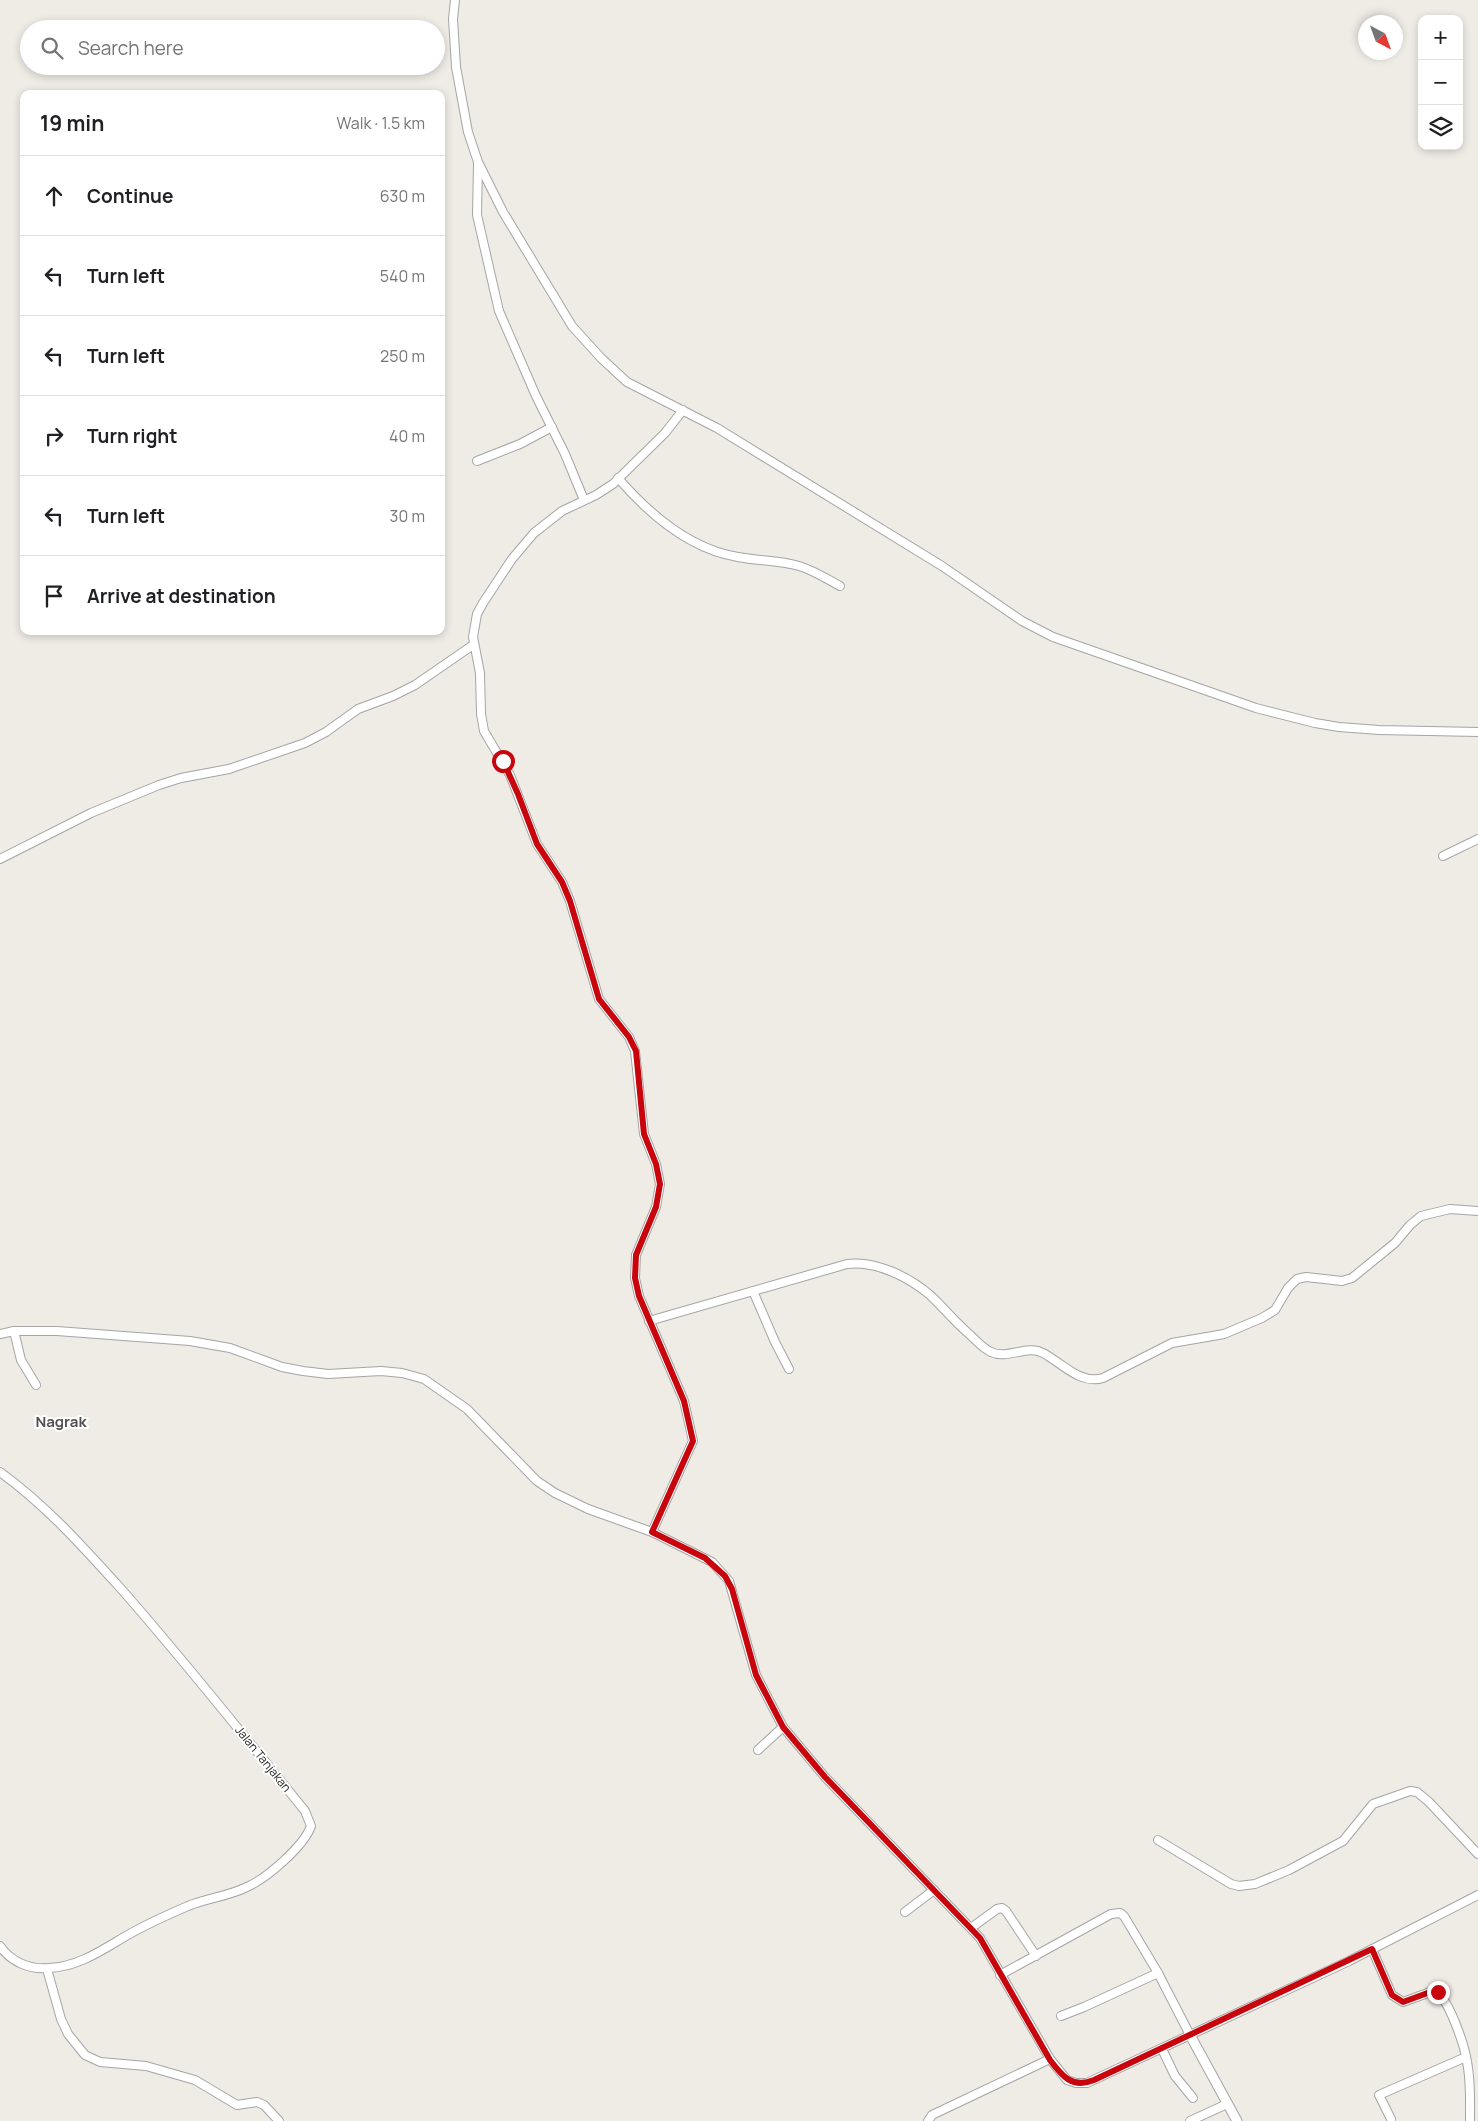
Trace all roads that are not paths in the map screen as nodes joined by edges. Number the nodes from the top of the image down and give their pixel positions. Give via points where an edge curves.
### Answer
1 (455, 0) edge
2 (478, 162) junction
3 (683, 410) junction
4 (552, 427) junction
5 (477, 461) dead end
6 (618, 478) junction
7 (584, 500) junction
8 (840, 586) dead end
9 (473, 645) junction
10 (1478, 732) edge
11 (1478, 839) edge
12 (1443, 856) dead end
13 (0, 859) edge
14 (1478, 1211) edge
15 (753, 1291) junction
16 (649, 1321) junction
17 (14, 1331) junction
18 (0, 1334) edge
19 (789, 1369) dead end
20 (36, 1385) dead end
21 (0, 1472) edge
22 (652, 1532) junction
23 (783, 1727) junction
24 (758, 1750) dead end
25 (1158, 1840) dead end
26 (1478, 1854) edge
27 (934, 1890) junction
28 (1478, 1895) edge
29 (905, 1912) dead end
30 (971, 1928) junction
31 (0, 1946) edge
32 (1372, 1949) junction
33 (1036, 1956) junction
34 (47, 1969) junction
35 (1158, 1972) junction
36 (1000, 1975) junction
37 (1060, 2016) dead end
38 (1190, 2034) junction
39 (1162, 2049) junction
40 (1466, 2058) junction
41 (1050, 2060) junction
42 (1194, 2098) dead end
43 (1227, 2104) junction
44 (1390, 2119) dead end
45 (279, 2121) edge
46 (928, 2121) edge
47 (1190, 2121) edge
48 (1237, 2121) edge
49 (1470, 2121) edge

1 - 2 street via 456,67 468,132
2 - 3 street via 503,212 572,326 627,382
2 - 4 street via 477,215 499,311
3 - 6 street via 665,433
3 - 10 street via 800,477 1046,634 1256,708 1315,723 1379,730
4 - 5 street
4 - 7 street
6 - 7 street
6 - 8 street via 648,510 702,545 737,557 800,566
7 - 9 street via 548,521 512,559 477,614
9 - 13 street via 415,685 358,709 305,743 228,769 151,788 91,813
9 - 16 street via 480,673 484,731 510,775 537,844 562,882 599,999 636,1051 644,1134 660,1184 656,1207 635,1263 639,1296
11 - 12 street
14 - 15 street via 1450,1209 1421,1216 1395,1243 1352,1278 1297,1279 1275,1310 1262,1318 1224,1334 1172,1343 1093,1380 1077,1375 1039,1351 1004,1355 990,1352 924,1290 900,1276 870,1265 847,1264
15 - 16 street
15 - 19 street
16 - 22 street via 684,1401 693,1441
17 - 18 street
17 - 20 street via 21,1360
17 - 22 street via 190,1341 230,1348 303,1371 328,1374 381,1371 424,1379 467,1409 545,1487 588,1509
21 - 34 street, Jalan Tanjakan via 48,1512 161,1634 306,1811 311,1822 306,1837 250,1886 188,1906 84,1959
22 - 23 street via 705,1558 729,1581 756,1675
23 - 24 street
23 - 27 street via 831,1784
25 - 26 street via 1231,1884 1255,1884 1343,1841 1373,1804 1410,1791 1417,1792 1429,1802
27 - 29 street
27 - 30 street
28 - 32 street
30 - 33 street via 1002,1908
30 - 36 street
31 - 34 street via 20,1964
32 - 38 street
32 - 40 street via 1397,2000 1403,2002 1433,1991 1440,1994 1455,2024
33 - 35 street via 1118,1912 1124,1916
33 - 36 street
34 - 45 street via 61,2019 85,2055 100,2062 146,2066 195,2080 237,2104 256,2102 264,2105
35 - 37 street
35 - 38 street
36 - 41 street
38 - 39 street
38 - 43 street
39 - 41 street via 1082,2084 1067,2080
39 - 42 street via 1175,2076
40 - 44 street via 1379,2095
40 - 49 street
41 - 46 street via 932,2115
43 - 47 street
43 - 48 street

